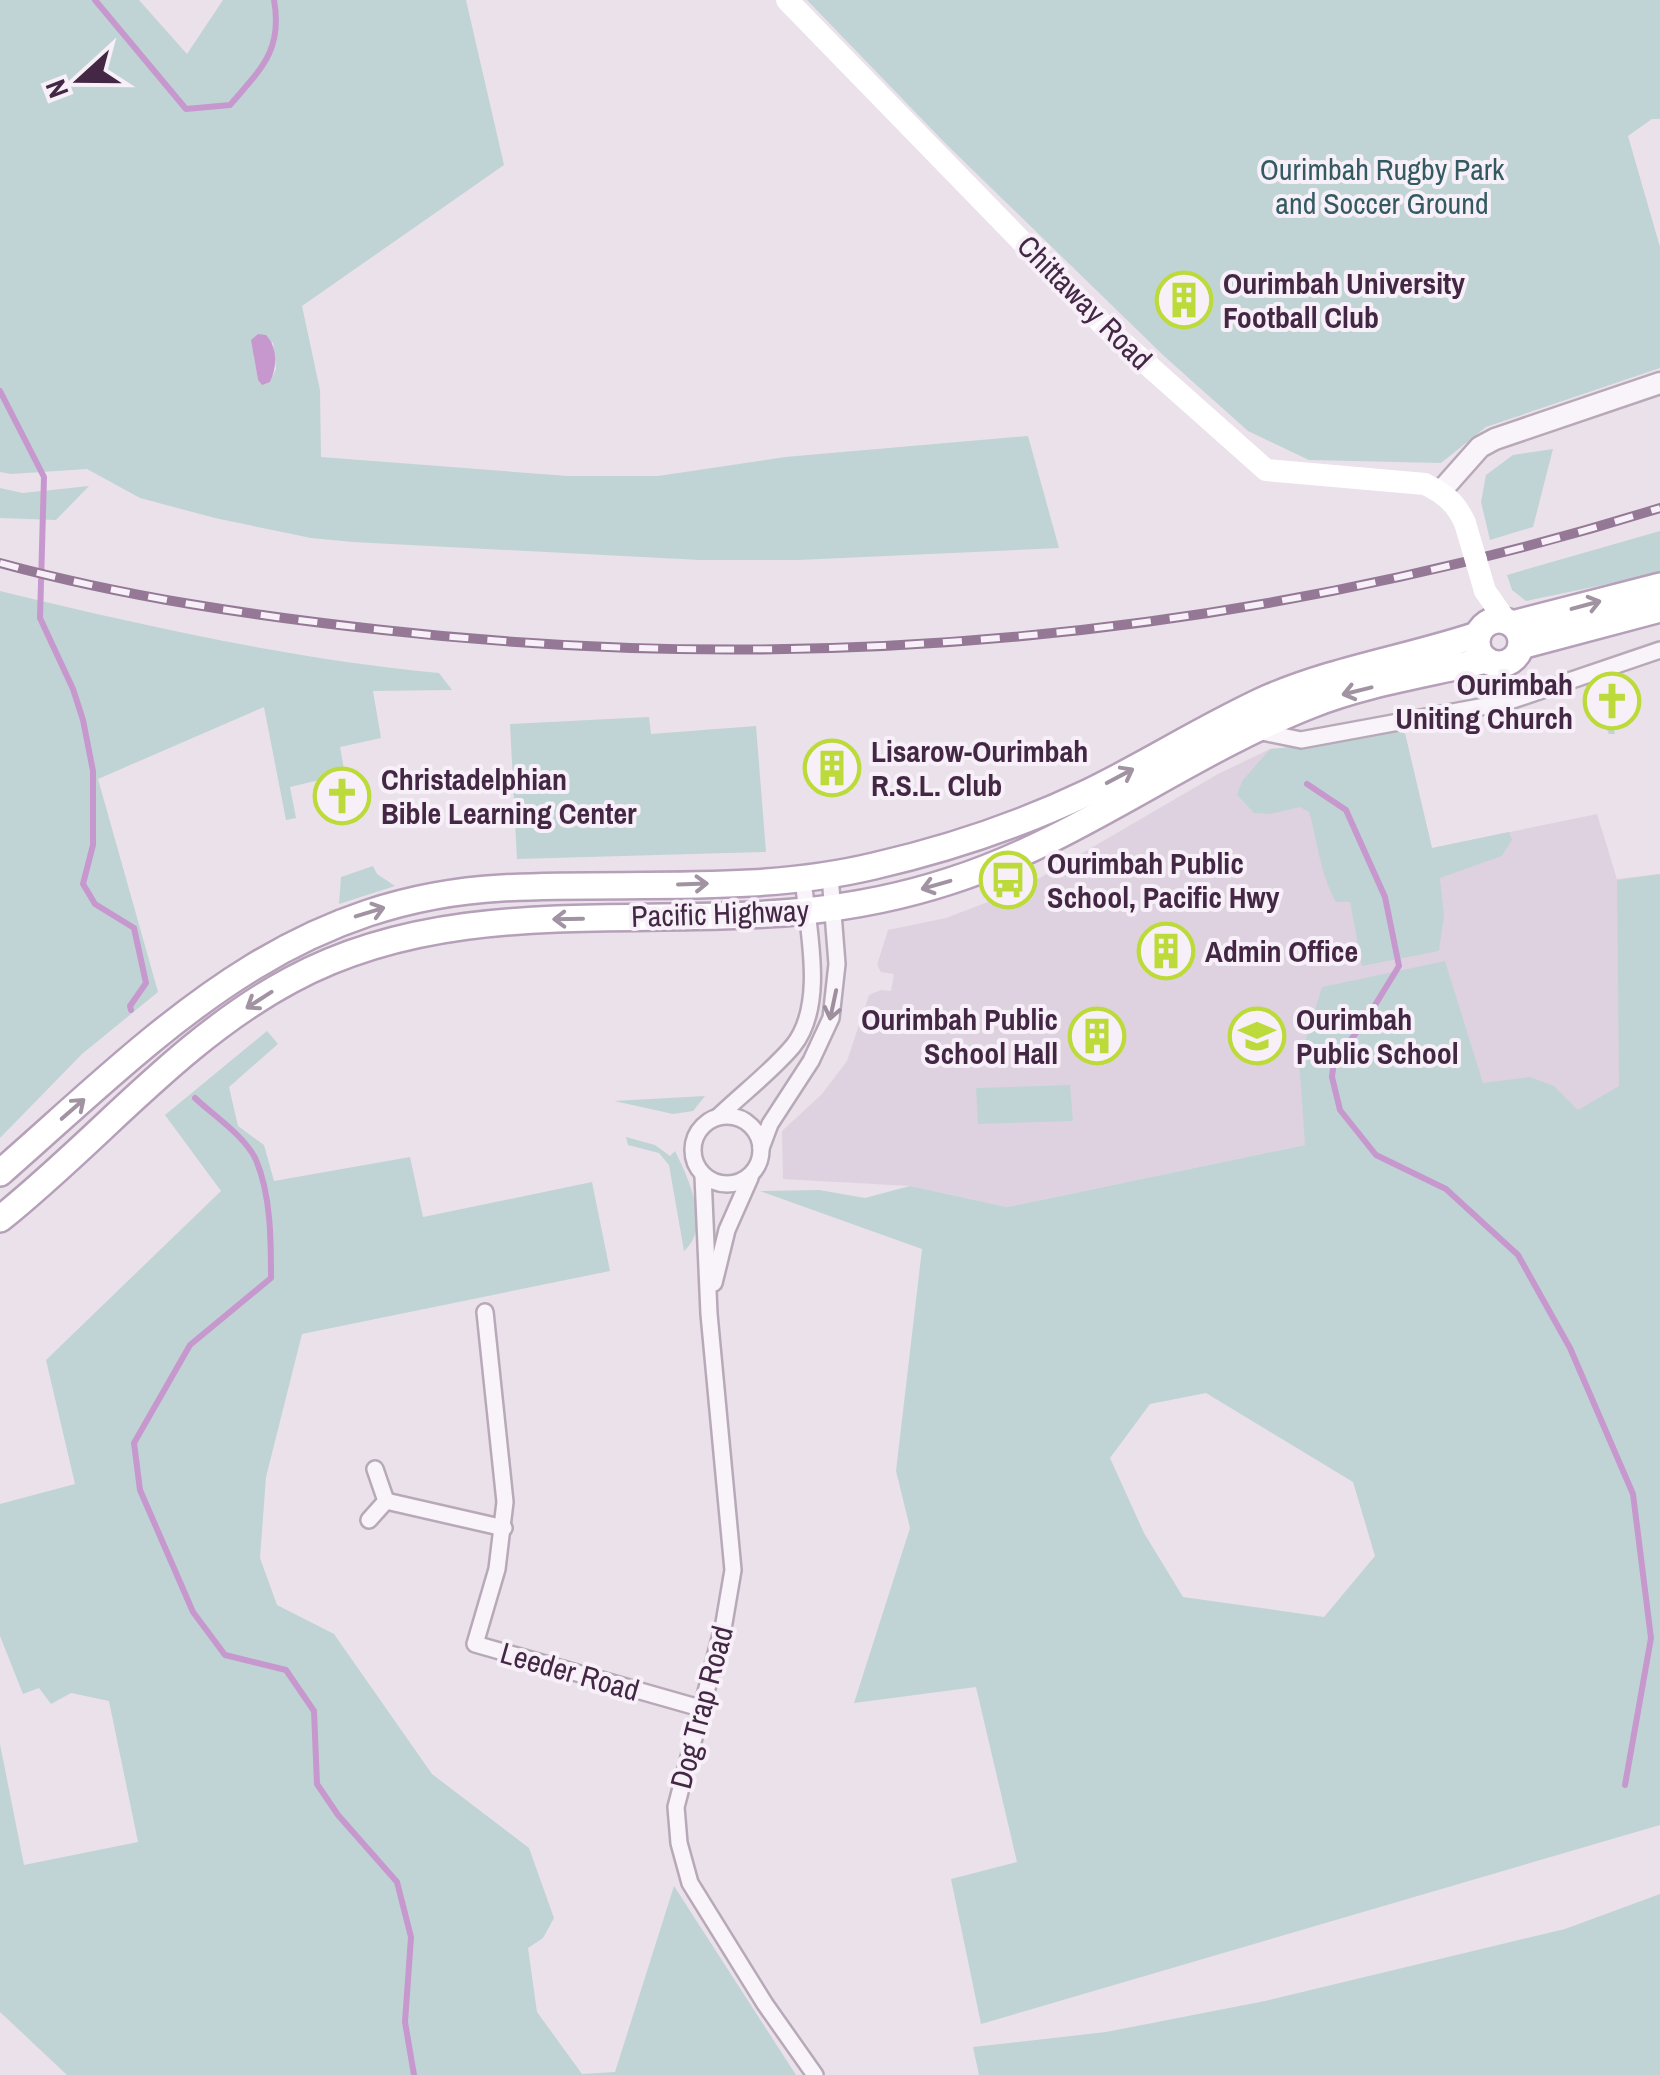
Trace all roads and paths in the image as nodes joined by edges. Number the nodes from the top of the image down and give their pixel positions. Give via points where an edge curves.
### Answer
1 (787, 0) edge
2 (1660, 383) edge
3 (1441, 492) junction
4 (1660, 586) edge
5 (1660, 609) edge
6 (1500, 631) junction
7 (1660, 650) edge
8 (1486, 660) junction
9 (1256, 730) junction
10 (830, 875) junction
11 (803, 878) junction
12 (833, 908) junction
13 (806, 911) junction
14 (720, 1116) junction
15 (761, 1148) junction
16 (753, 1173) junction
17 (0, 1174) edge
18 (703, 1176) junction
19 (0, 1219) edge
20 (709, 1302) junction
21 (486, 1312) dead end
22 (376, 1469) dead end
23 (386, 1501) junction
24 (368, 1520) dead end
25 (504, 1528) junction
26 (700, 1708) junction
27 (815, 2075) edge

1 - 3 main road, Chittaway Road via 1104,326 1266,470 1407,480
2 - 3 street via 1495,439
3 - 6 main road, bridge via 1465,523
6 -> 4 main road, Pacific Highway
5 - 6 main road, Pacific Highway
6 - 8 main road via 1477,648
6 - 8 main road, Pacific Highway via 1506,663
10 -> 6 main road, Pacific Highway via 1009,826 1267,699 1337,673
7 - 9 street via 1507,702 1301,740
8 -> 9 main road, Pacific Highway via 1340,695
9 -> 12 main road, Pacific Highway via 1011,859 909,893
10 - 11 main road, Pacific Highway
10 - 12 street
11 - 13 street
17 -> 11 main road, Pacific Highway via 200,1000 336,924 412,901 492,888
12 - 13 main road, Pacific Highway
12 -> 15 street via 837,964 831,1018
13 - 14 street via 813,973 796,1043
13 -> 19 main road, Pacific Highway via 482,923 351,954 259,999 186,1052
14 - 15 street via 752,1126
14 - 18 street via 694,1138 693,1158
15 - 16 street
16 - 18 street via 724,1185
16 - 20 street, Dog Trap Road via 727,1230
18 - 20 street, Dog Trap Road
20 - 26 street, Dog Trap Road via 733,1570
21 - 25 street, Leeder Road
22 - 23 street
23 - 24 street
23 - 25 street
25 - 26 street, Leeder Road via 475,1644
26 - 27 street, Dog Trap Road via 676,1807 686,1876

